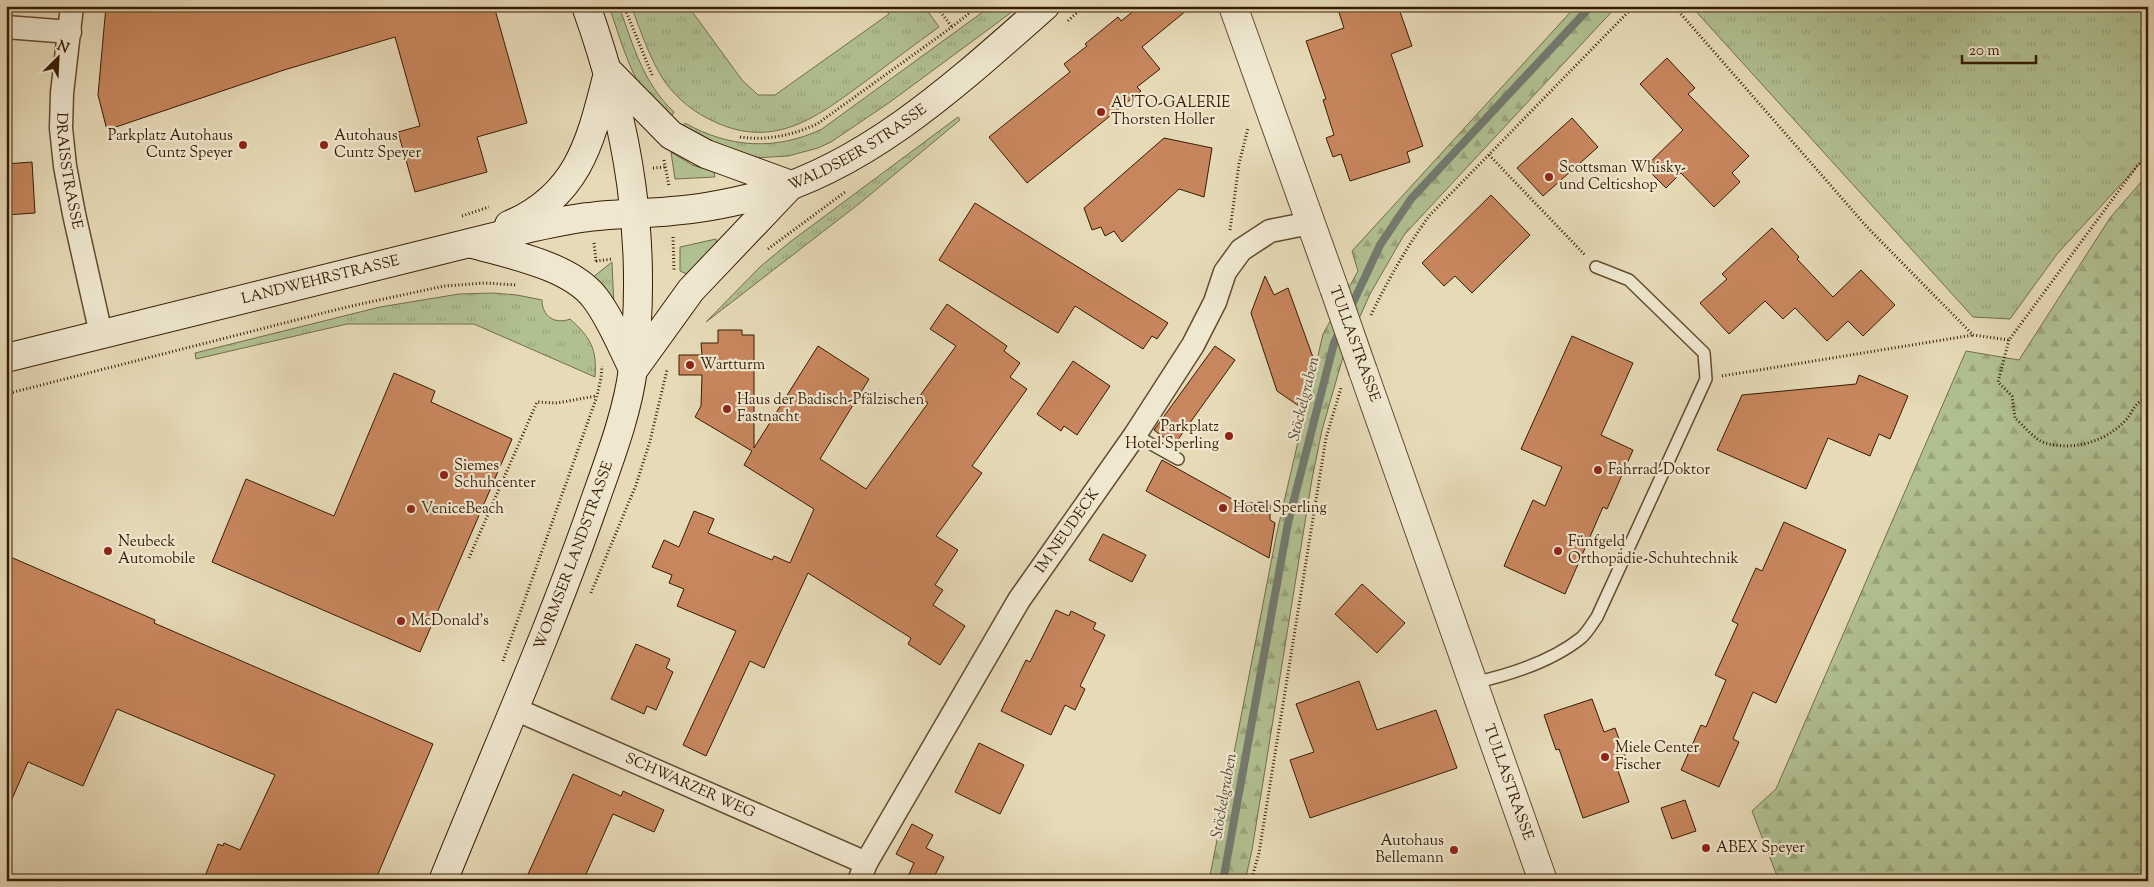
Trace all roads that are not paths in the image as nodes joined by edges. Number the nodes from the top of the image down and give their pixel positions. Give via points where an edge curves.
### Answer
1 (72, 6) edge
2 (586, 6) edge
3 (1045, 6) edge
4 (1233, 6) edge
5 (6, 27) edge
6 (70, 32) junction
7 (608, 72) junction
8 (791, 186) junction
9 (635, 214) junction
10 (1310, 223) junction
11 (469, 242) junction
12 (1596, 267) road end
13 (101, 334) junction
14 (6, 358) edge
15 (633, 370) junction
16 (1135, 435) junction
17 (1178, 459) dead end
18 (1473, 683) junction
19 (515, 709) junction
20 (862, 872) edge
21 (443, 881) edge
22 (1544, 881) edge

1 - 6 street, DRAISSTRASSE
2 - 7 main road, WORMSER LANDSTRASSE
3 - 8 main road, WALDSEER STRASSE via 975,67 895,129 849,159
4 - 10 main road, TULLASTRASSE
5 - 6 street
6 - 13 street, DRAISSTRASSE via 61,128 65,166
7 - 8 main road via 671,135 706,154
7 - 9 main road, WORMSER LANDSTRASSE via 631,171
7 - 11 main road via 588,145 576,170 545,204 517,222
8 - 9 main road, WALDSEER STRASSE via 710,206
8 - 15 main road via 691,290
9 - 11 main road, LANDWEHRSTRASSE via 591,216
9 - 15 main road, WORMSER LANDSTRASSE via 638,257
10 - 16 street, IM NEUDECK via 1270,231 1241,250 1225,272 1215,302 1193,345
10 - 18 main road, TULLASTRASSE, bridge via 1334,288 1353,377 1404,482
11 - 13 main road, LANDWEHRSTRASSE
11 - 15 main road via 538,263 580,284 594,297
12 - 18 lane via 1629,280 1704,353 1706,379 1598,617 1582,637 1552,656
13 - 14 main road, LANDWEHRSTRASSE
15 - 19 main road, WORMSER LANDSTRASSE via 617,431 584,530
16 - 17 lane
16 - 20 street, IM NEUDECK via 1019,600
18 - 22 main road, TULLASTRASSE
19 - 20 street, SCHWARZER WEG
19 - 21 main road, WORMSER LANDSTRASSE

